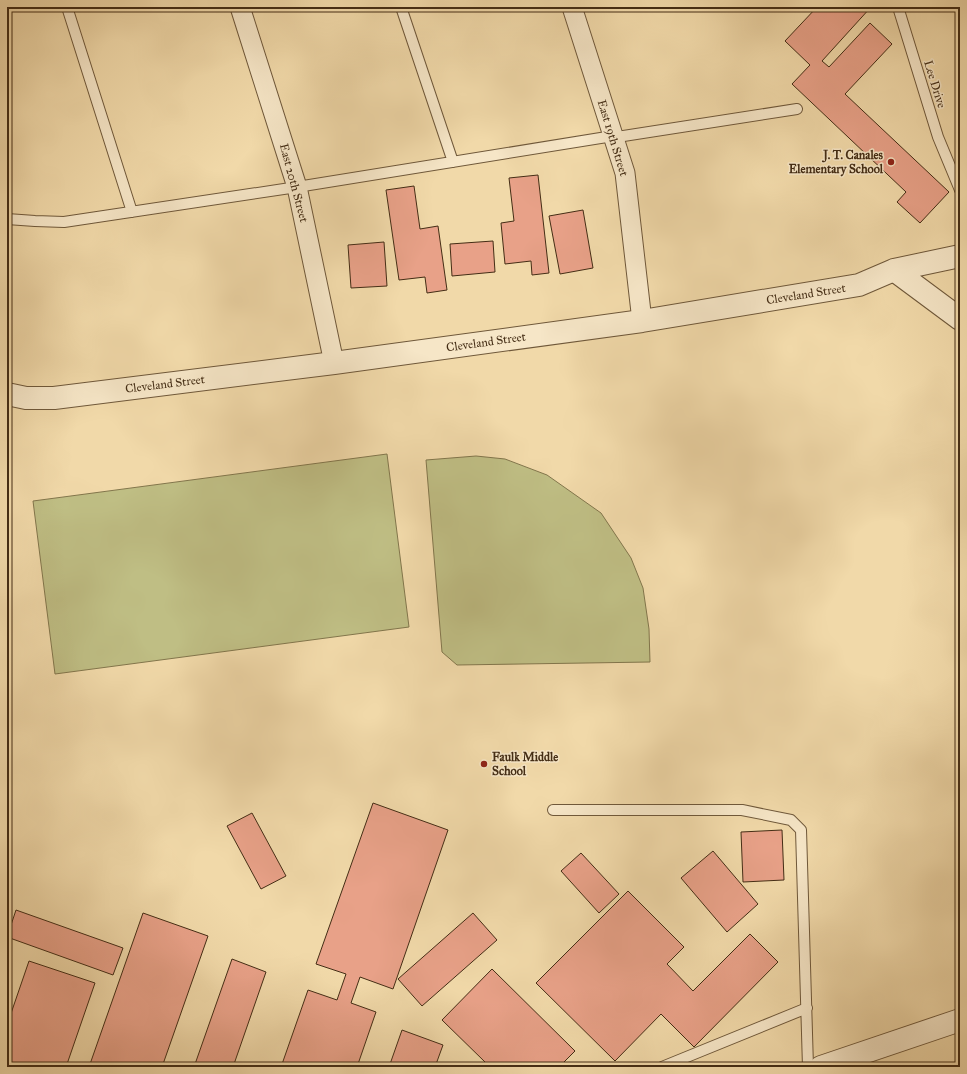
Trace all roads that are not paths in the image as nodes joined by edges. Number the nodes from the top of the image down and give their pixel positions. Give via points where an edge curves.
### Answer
1 (67, 7) edge
2 (240, 7) edge
3 (401, 7) edge
4 (572, 7) edge
5 (898, 7) edge
6 (797, 109) dead end
7 (614, 136) junction
8 (453, 162) junction
9 (297, 187) junction
10 (960, 190) edge
11 (132, 212) junction
12 (7, 219) edge
13 (960, 256) edge
14 (894, 270) junction
15 (960, 319) edge
16 (642, 321) junction
17 (334, 363) junction
18 (7, 394) edge
19 (553, 810) dead end
20 (807, 1008) junction
21 (960, 1020) edge
22 (662, 1067) edge
23 (808, 1067) edge
24 (821, 1067) edge

1 - 11 lane
2 - 9 street, East 20th Street
3 - 8 lane
4 - 7 street, East 19th Street
5 - 10 lane, Lee Drive via 938,137
6 - 7 lane
7 - 8 lane
7 - 16 street, East 19th Street via 625,173
8 - 9 lane
9 - 11 lane
9 - 17 street, East 20th Street
11 - 12 lane via 64,222
13 - 14 street, Cleveland Street
14 - 15 street
14 - 16 street, Cleveland Street via 859,285
16 - 17 street, Cleveland Street
17 - 18 street, Cleveland Street via 54,398 26,398
19 - 20 lane via 742,810 791,820 801,830
20 - 22 lane
20 - 23 lane
21 - 24 street

